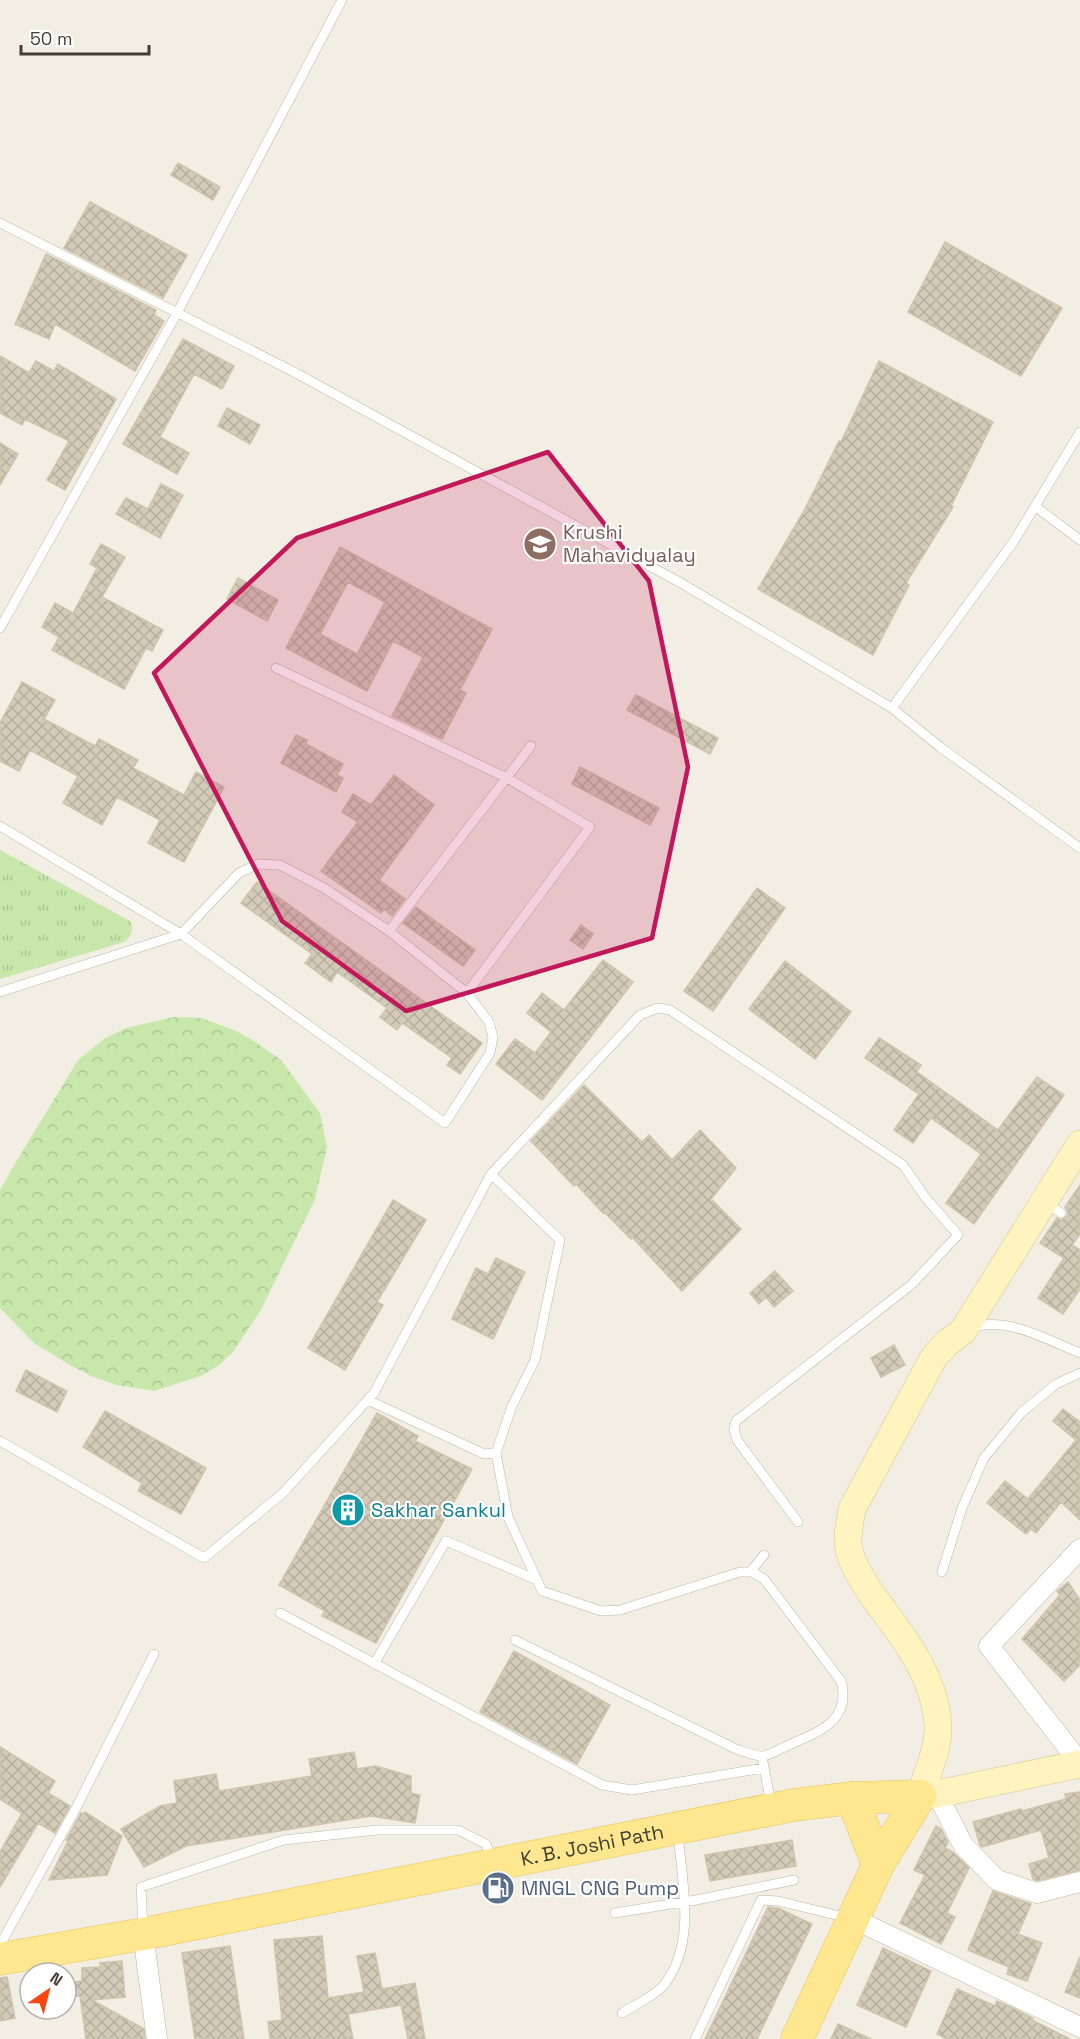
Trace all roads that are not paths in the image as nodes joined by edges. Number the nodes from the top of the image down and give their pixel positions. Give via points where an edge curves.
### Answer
1 (342, 0) edge
2 (0, 223) edge
3 (177, 313) junction
4 (1080, 432) edge
5 (1035, 507) junction
6 (1080, 540) edge
7 (0, 628) edge
8 (276, 668) dead end
9 (892, 708) junction
10 (531, 746) dead end
11 (507, 778) junction
12 (0, 826) edge
13 (1080, 849) edge
14 (389, 931) junction
15 (181, 934) junction
16 (0, 992) edge
17 (467, 993) junction
18 (1080, 1144) edge
19 (491, 1173) junction
20 (963, 1331) junction
21 (1080, 1353) edge
22 (1080, 1373) edge
23 (368, 1400) junction
24 (0, 1441) edge
25 (496, 1454) junction
26 (798, 1522) dead end
27 (1080, 1549) edge
28 (764, 1555) dead end
29 (750, 1572) junction
30 (942, 1572) dead end
31 (537, 1580) junction
32 (280, 1613) dead end
33 (515, 1640) dead end
34 (154, 1654) dead end
35 (375, 1664) junction
36 (762, 1757) junction
37 (1080, 1764) edge
38 (764, 1768) junction
39 (928, 1795) junction
40 (852, 1798) junction
41 (772, 1809) junction
42 (677, 1828) junction
43 (878, 1864) junction
44 (493, 1865) junction
45 (794, 1880) dead end
46 (1080, 1882) edge
47 (684, 1902) junction
48 (615, 1913) dead end
49 (854, 1919) junction
50 (143, 1934) junction
51 (0, 1946) edge
52 (0, 1959) edge
53 (622, 2013) dead end
54 (1080, 2027) edge
55 (157, 2039) edge
56 (695, 2039) edge
57 (797, 2039) edge

1 - 3 lane
2 - 3 lane
3 - 7 lane
3 - 9 lane via 294,372 681,583
4 - 5 lane
5 - 6 lane
5 - 9 lane
8 - 11 lane
9 - 13 lane
10 - 11 lane
11 - 14 lane
11 - 17 lane via 590,827
12 - 15 lane
14 - 15 lane via 289,869 258,864 239,873
14 - 17 lane
15 - 16 lane
15 - 17 lane via 445,1123 490,1053 493,1037 489,1022
18 - 20 main road via 1052,1207
19 - 23 lane
19 - 25 lane via 560,1240 535,1360 512,1406
19 - 26 lane via 640,1015 658,1008 670,1010 903,1165 958,1234 911,1285 741,1416 734,1429 737,1440
20 - 21 lane via 980,1325 1006,1326
20 - 39 main road via 934,1357 852,1509 848,1531 855,1565 919,1661 936,1704 938,1728
22 - 30 lane via 1056,1384 1021,1413 984,1458
23 - 24 lane via 283,1493 204,1558
23 - 25 lane via 484,1454
25 - 31 lane via 508,1518
27 - 37 street via 989,1646
28 - 29 lane
29 - 31 lane via 620,1610 601,1611 542,1591
29 - 36 lane via 764,1579 841,1682 845,1694 834,1721
31 - 35 lane via 446,1541
32 - 35 lane
33 - 36 lane via 736,1749
34 - 51 lane
35 - 38 lane via 602,1785 632,1790
36 - 38 lane
37 - 39 main road, K. B. Joshi Path
38 - 41 lane
39 - 40 main road, K. B. Joshi Path
39 - 43 main road
39 - 46 street via 963,1845 997,1880 1037,1893
40 - 41 main road, K. B. Joshi Path
40 - 43 main road
41 - 42 main road, K. B. Joshi Path
42 - 44 main road, K. B. Joshi Path
42 - 47 lane
43 - 49 main road
44 - 50 main road, K. B. Joshi Path
44 - 50 lane via 486,1845 458,1830 377,1830 284,1840 141,1887
45 - 47 lane
47 - 48 lane
47 - 53 lane via 686,1922 678,1960 663,1987
49 - 54 street
49 - 56 lane via 761,1900
49 - 57 main road
50 - 52 main road, K. B. Joshi Path
50 - 55 street

